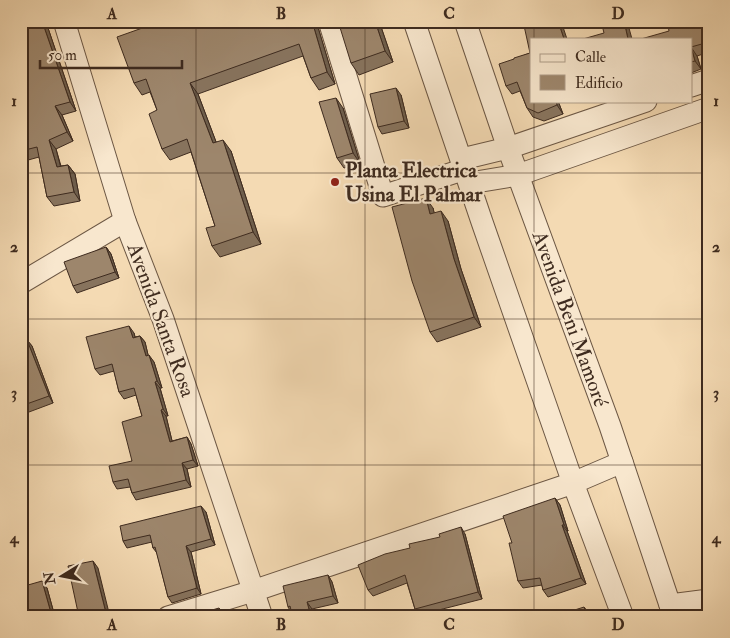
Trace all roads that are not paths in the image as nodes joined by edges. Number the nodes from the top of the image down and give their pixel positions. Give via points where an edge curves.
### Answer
1 (64, 21) edge
2 (329, 21) edge
3 (414, 21) edge
4 (465, 21) edge
5 (709, 80) edge
6 (692, 86) edge
7 (643, 102) edge
8 (709, 108) edge
9 (508, 148) junction
10 (465, 171) junction
11 (518, 175) junction
12 (124, 220) junction
13 (21, 283) edge
14 (622, 462) junction
15 (573, 483) junction
16 (253, 592) junction
17 (709, 600) edge
18 (672, 611) edge
19 (168, 617) edge
20 (262, 617) edge
21 (623, 617) edge

1 - 12 street, Avenida Santa Rosa
2 - 10 street via 383,196
3 - 10 street
4 - 9 street, Avenida Beni Mamoré
5 - 6 street
7 - 9 street
8 - 11 street
9 - 10 street
9 - 11 street, Avenida Beni Mamoré
10 - 11 street
10 - 15 street
11 - 14 street, Avenida Beni Mamoré
12 - 13 street
12 - 16 street, Avenida Santa Rosa via 163,318
14 - 15 street
14 - 18 street, Avenida Beni Mamoré
15 - 16 street
15 - 21 street
16 - 19 street
16 - 20 street, Avenida Santa Rosa
17 - 18 street

